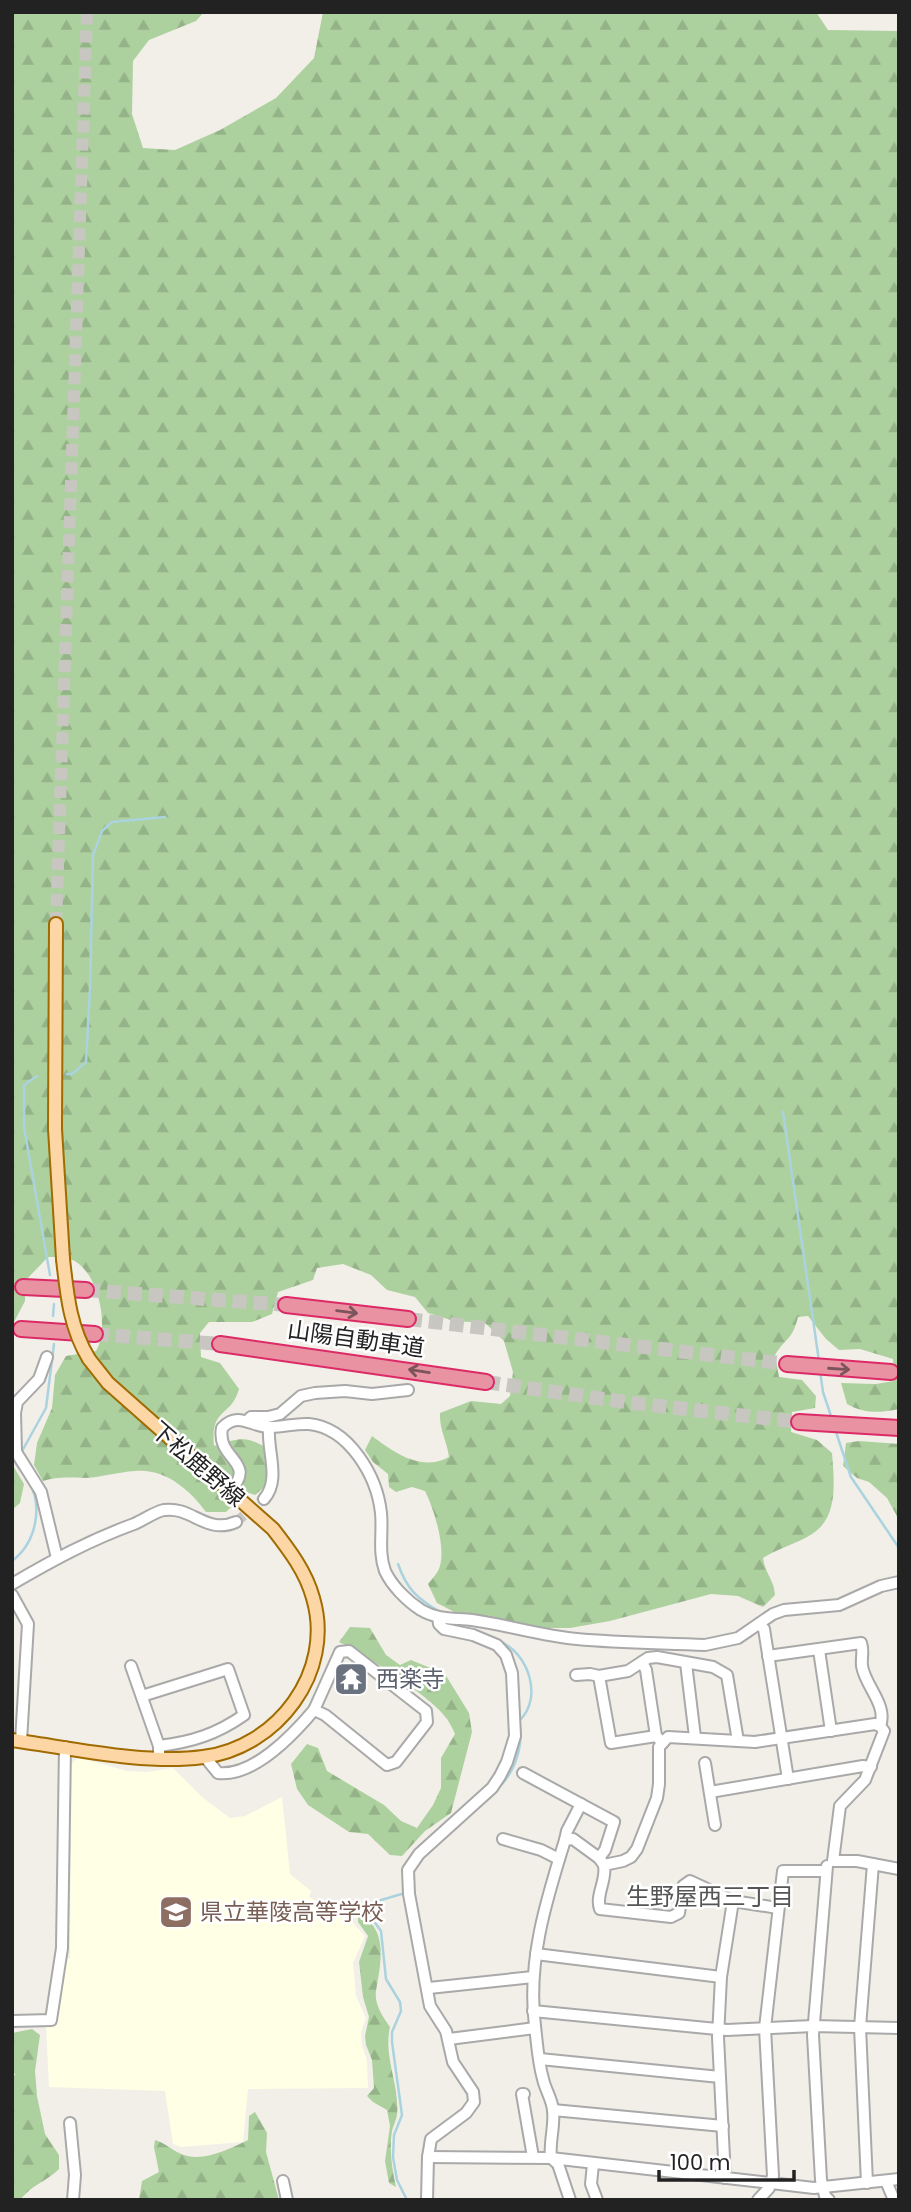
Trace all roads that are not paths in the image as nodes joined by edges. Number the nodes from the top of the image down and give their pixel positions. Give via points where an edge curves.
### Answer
1 (56, 924) tunnel mouth
2 (23, 1287) dead end
3 (86, 1290) tunnel mouth
4 (286, 1305) tunnel mouth
5 (408, 1319) tunnel mouth
6 (21, 1329) dead end
7 (95, 1334) tunnel mouth
8 (220, 1343) tunnel mouth
9 (47, 1357) dead end
10 (787, 1364) tunnel mouth
11 (891, 1372) dead end
12 (486, 1382) tunnel mouth
13 (408, 1390) dead end
14 (247, 1421) junction
15 (799, 1422) tunnel mouth
16 (269, 1427) junction
17 (899, 1428) edge
18 (230, 1491) junction
19 (264, 1499) tunnel mouth
20 (236, 1522) tunnel mouth
21 (57, 1558) junction
22 (899, 1582) edge
23 (12, 1584) edge
24 (12, 1595) edge
25 (438, 1618) junction
26 (759, 1624) junction
27 (819, 1650) junction
28 (768, 1656) junction
29 (642, 1662) junction
30 (686, 1663) junction
31 (131, 1666) dead end
32 (576, 1675) dead end
33 (599, 1676) junction
34 (142, 1696) junction
35 (314, 1710) junction
36 (880, 1726) junction
37 (831, 1731) junction
38 (695, 1737) junction
39 (659, 1739) junction
40 (782, 1739) junction
41 (17, 1741) edge
42 (738, 1741) junction
43 (65, 1747) junction
44 (159, 1752) junction
45 (205, 1757) junction
46 (705, 1763) dead end
47 (871, 1767) junction
48 (523, 1773) dead end
49 (788, 1779) junction
50 (710, 1793) junction
51 (581, 1804) junction
52 (715, 1825) dead end
53 (503, 1839) dead end
54 (565, 1840) junction
55 (559, 1859) junction
56 (834, 1861) junction
57 (601, 1862) junction
58 (873, 1864) junction
59 (899, 1869) edge
60 (825, 1871) junction
61 (733, 1901) junction
62 (778, 1908) junction
63 (536, 1954) junction
64 (533, 1977) junction
65 (722, 1977) junction
66 (429, 1988) junction
67 (533, 2011) junction
68 (12, 2021) edge
69 (813, 2026) junction
70 (860, 2027) junction
71 (535, 2028) junction
72 (765, 2028) junction
73 (899, 2028) edge
74 (718, 2029) junction
75 (449, 2039) junction
76 (540, 2059) junction
77 (720, 2077) junction
78 (524, 2094) dead end
79 (553, 2109) junction
80 (70, 2123) dead end
81 (723, 2126) junction
82 (428, 2157) junction
83 (533, 2157) junction
84 (551, 2158) junction
85 (593, 2164) junction
86 (725, 2178) junction
87 (899, 2179) edge
88 (283, 2181) dead end
89 (887, 2181) junction
90 (772, 2183) junction
91 (867, 2183) junction
92 (824, 2196) edge
93 (73, 2200) edge
94 (287, 2200) edge
95 (427, 2200) edge
96 (570, 2200) edge
97 (597, 2200) edge
98 (758, 2200) edge
99 (894, 2200) edge

1 - 18 main road, 下松鹿野線, bridge via 55,1129 63,1259 72,1320 79,1342 108,1383
2 - 3 highway
4 -> 5 highway, 山陽自動車道
6 - 7 highway
12 -> 8 highway, 山陽自動車道
9 - 21 street via 39,1379 17,1402 14,1442 41,1492
10 -> 11 highway
13 - 14 street via 314,1393 301,1396 280,1414
14 - 16 street
14 - 18 street via 229,1421 222,1428 222,1445 242,1474
15 - 17 highway
16 - 19 street via 273,1484
16 - 25 street via 308,1424 335,1433 350,1446 376,1487 386,1572 406,1598
18 - 45 main road, 下松鹿野線 via 273,1530 306,1577 314,1601 316,1648 300,1694 283,1716 262,1735
20 - 21 street via 215,1526 188,1513 163,1510
21 - 23 street
22 - 26 street via 839,1605 784,1610
24 - 41 street via 28,1624
25 - 26 street via 580,1640 705,1645 738,1638
25 - 66 street via 444,1629 485,1639 506,1654 512,1673 515,1735 492,1788 419,1854 408,1870
26 - 28 street
27 - 28 street
27 - 36 street via 861,1643 861,1665 883,1712
27 - 37 street
28 - 40 street
29 - 30 street via 657,1657
29 - 33 street via 628,1671
29 - 39 street
30 - 38 street
30 - 42 street via 713,1667 727,1675
31 - 34 street
32 - 33 street
33 - 39 street via 611,1743
34 - 44 street
34 - 44 street via 228,1669 244,1715 204,1738
35 - 35 street via 387,1765 396,1762 427,1722 426,1711 349,1651 340,1651
35 - 45 street via 267,1756 241,1771 218,1773
36 - 37 street
36 - 47 street via 884,1731
37 - 40 street
38 - 39 street
38 - 42 street
39 - 57 street via 657,1798 638,1849 624,1861
40 - 42 street
40 - 49 street
41 - 43 main road, 下松鹿野線
43 - 44 main road, 下松鹿野線
43 - 68 street via 62,1948 51,2020
44 - 45 main road, 下松鹿野線
46 - 50 street
47 - 49 street
47 - 56 street via 840,1806
48 - 51 street
49 - 50 street
50 - 52 street
51 - 54 street
51 - 57 street via 614,1822
53 - 55 street
54 - 55 street
54 - 57 street via 573,1839
55 - 63 street
56 - 58 street
56 - 60 street
57 - 61 street via 605,1880 600,1909 671,1917 679,1913 683,1886 690,1881
58 - 59 street
58 - 70 street
60 - 62 street via 783,1871
60 - 69 street
61 - 62 street
61 - 65 street
62 - 72 street
63 - 64 street
63 - 65 street
64 - 66 street
64 - 67 street
65 - 74 street
66 - 75 street via 430,2006
67 - 71 street
67 - 74 street
69 - 70 street
69 - 72 street
69 - 92 street
70 - 73 street
70 - 91 street
71 - 75 street
71 - 76 street
72 - 74 street
72 - 90 street
74 - 77 street
75 - 82 street via 453,2062 473,2092 474,2102 431,2139
76 - 77 street
76 - 79 street
77 - 81 street
78 - 83 street
79 - 81 street
79 - 84 street
80 - 93 street
81 - 86 street
82 - 83 street
82 - 95 street
83 - 84 street
84 - 85 street
84 - 96 street via 558,2164
85 - 86 street
85 - 97 street via 591,2184
86 - 90 street
87 - 89 street
88 - 94 street
89 - 91 street
89 - 99 street
90 - 92 street
90 - 98 street
91 - 92 street

